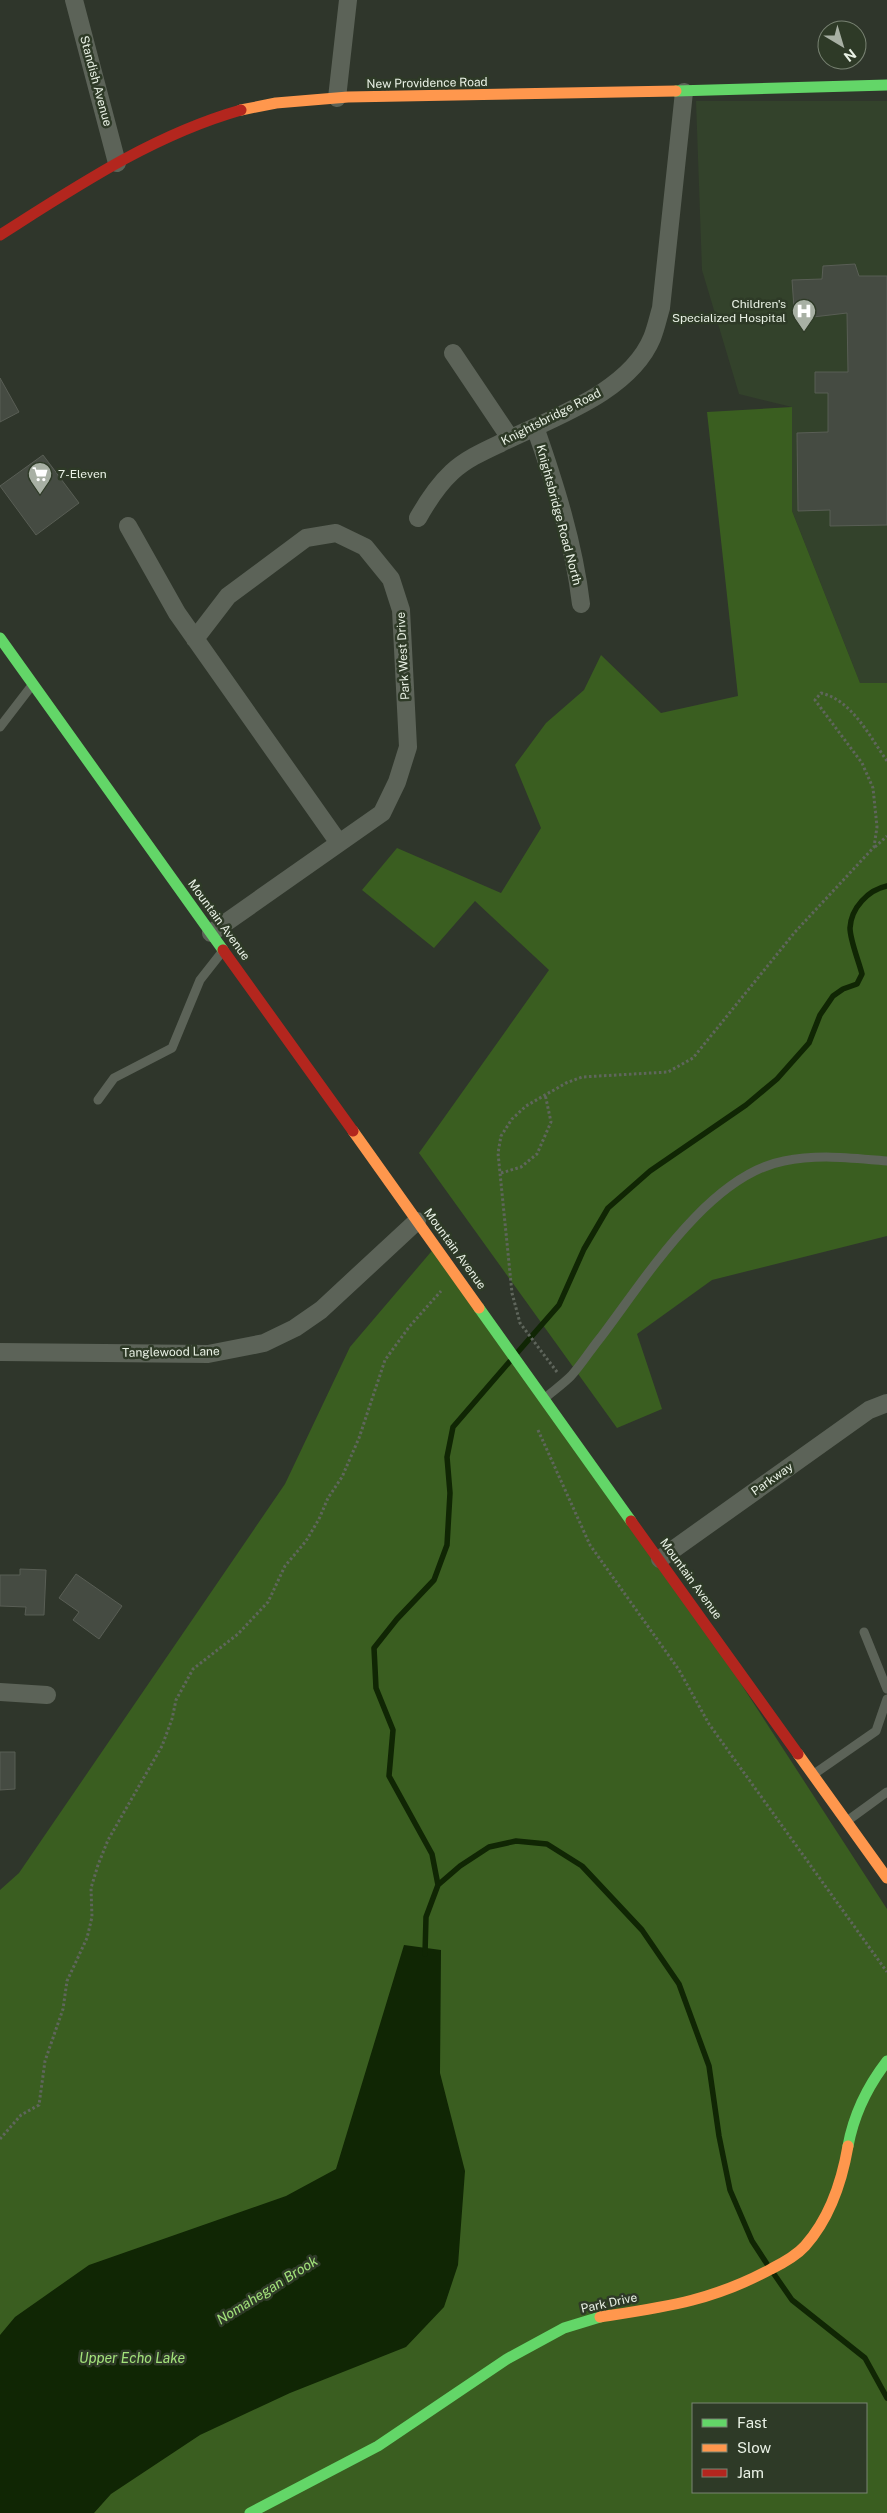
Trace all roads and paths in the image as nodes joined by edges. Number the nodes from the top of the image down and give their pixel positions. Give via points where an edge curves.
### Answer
1 (74, 0) edge
2 (348, 0) edge
3 (887, 85) edge
4 (684, 92) junction
5 (337, 98) junction
6 (118, 163) junction
7 (0, 235) edge
8 (453, 353) dead end
9 (535, 427) junction
10 (510, 438) junction
11 (418, 518) dead end
12 (128, 526) dead end
13 (581, 604) dead end
14 (0, 638) edge
15 (195, 639) junction
16 (33, 684) junction
17 (0, 727) edge
18 (887, 761) edge
19 (887, 836) edge
20 (339, 843) junction
21 (874, 847) junction
22 (211, 933) junction
23 (224, 950) junction
24 (545, 1094) junction
25 (98, 1100) dead end
26 (887, 1161) edge
27 (501, 1173) junction
28 (417, 1221) junction
29 (440, 1290) dead end
30 (0, 1352) edge
31 (555, 1369) dead end
32 (545, 1398) junction
33 (887, 1403) edge
34 (534, 1422) dead end
35 (660, 1559) junction
36 (864, 1632) dead end
37 (887, 1690) edge
38 (0, 1692) edge
39 (48, 1695) dead end
40 (887, 1699) edge
41 (814, 1774) junction
42 (887, 1792) edge
43 (847, 1821) junction
44 (887, 1878) edge
45 (887, 1972) edge
46 (887, 2061) edge
47 (0, 2139) edge
48 (250, 2513) edge

1 - 6 street, Standish Avenue
2 - 5 street
3 - 4 street, New Providence Road
4 - 5 street, New Providence Road
4 - 9 street, Knightsbridge Road via 661,308 652,338 638,361 619,380 596,396
5 - 6 street, New Providence Road via 263,106 211,119
6 - 7 street, New Providence Road
8 - 10 street
9 - 10 street, Knightsbridge Road
9 - 13 street, Knightsbridge Road North via 548,462 578,575
10 - 11 street, Knightsbridge Road via 452,472 431,496
12 - 15 street via 176,614
14 - 16 street, Mountain Avenue
15 - 20 street
15 - 20 street, Park West Drive via 228,596 306,538 336,533 344,536 365,547 391,579 401,610 408,747 397,782 382,813
16 - 17 lane
16 - 22 street, Mountain Avenue
18 - 21 path via 857,717 831,696 821,694 816,700 862,763 873,788 877,827
19 - 21 path
20 - 22 street, Park West Drive
21 - 24 path via 794,932 693,1058 668,1072 582,1077
22 - 23 street, Mountain Avenue
23 - 25 lane via 200,980 172,1048 114,1078
23 - 28 street, Mountain Avenue
24 - 27 path via 519,1112 501,1136 498,1153
24 - 27 path via 551,1122 537,1154 521,1166
26 - 32 lane via 813,1157 783,1161 736,1182 685,1228 571,1375
27 - 31 path via 512,1293 520,1323
28 - 30 street, Tanglewood Lane via 321,1310 295,1328 264,1343 208,1354
28 - 32 street, Mountain Avenue
29 - 47 path via 385,1360 359,1438 342,1477 306,1541 285,1566 268,1602 238,1634 193,1669 176,1700 162,1746 108,1840 98,1865 91,1888 92,1916 87,1938 67,1981 64,2009 45,2061 39,2105 21,2115
32 - 35 street, Mountain Avenue
33 - 35 street, Parkway via 869,1410
34 - 45 path via 590,1546 679,1670 710,1724
35 - 41 street, Mountain Avenue
36 - 37 lane
38 - 39 street
40 - 41 lane via 876,1731
41 - 43 street, Mountain Avenue
42 - 43 lane
43 - 44 street, Mountain Avenue
46 - 48 street, Park Drive via 870,2083 853,2120 845,2165 834,2198 805,2246 789,2259 740,2286 681,2304 564,2328 507,2359 378,2446

